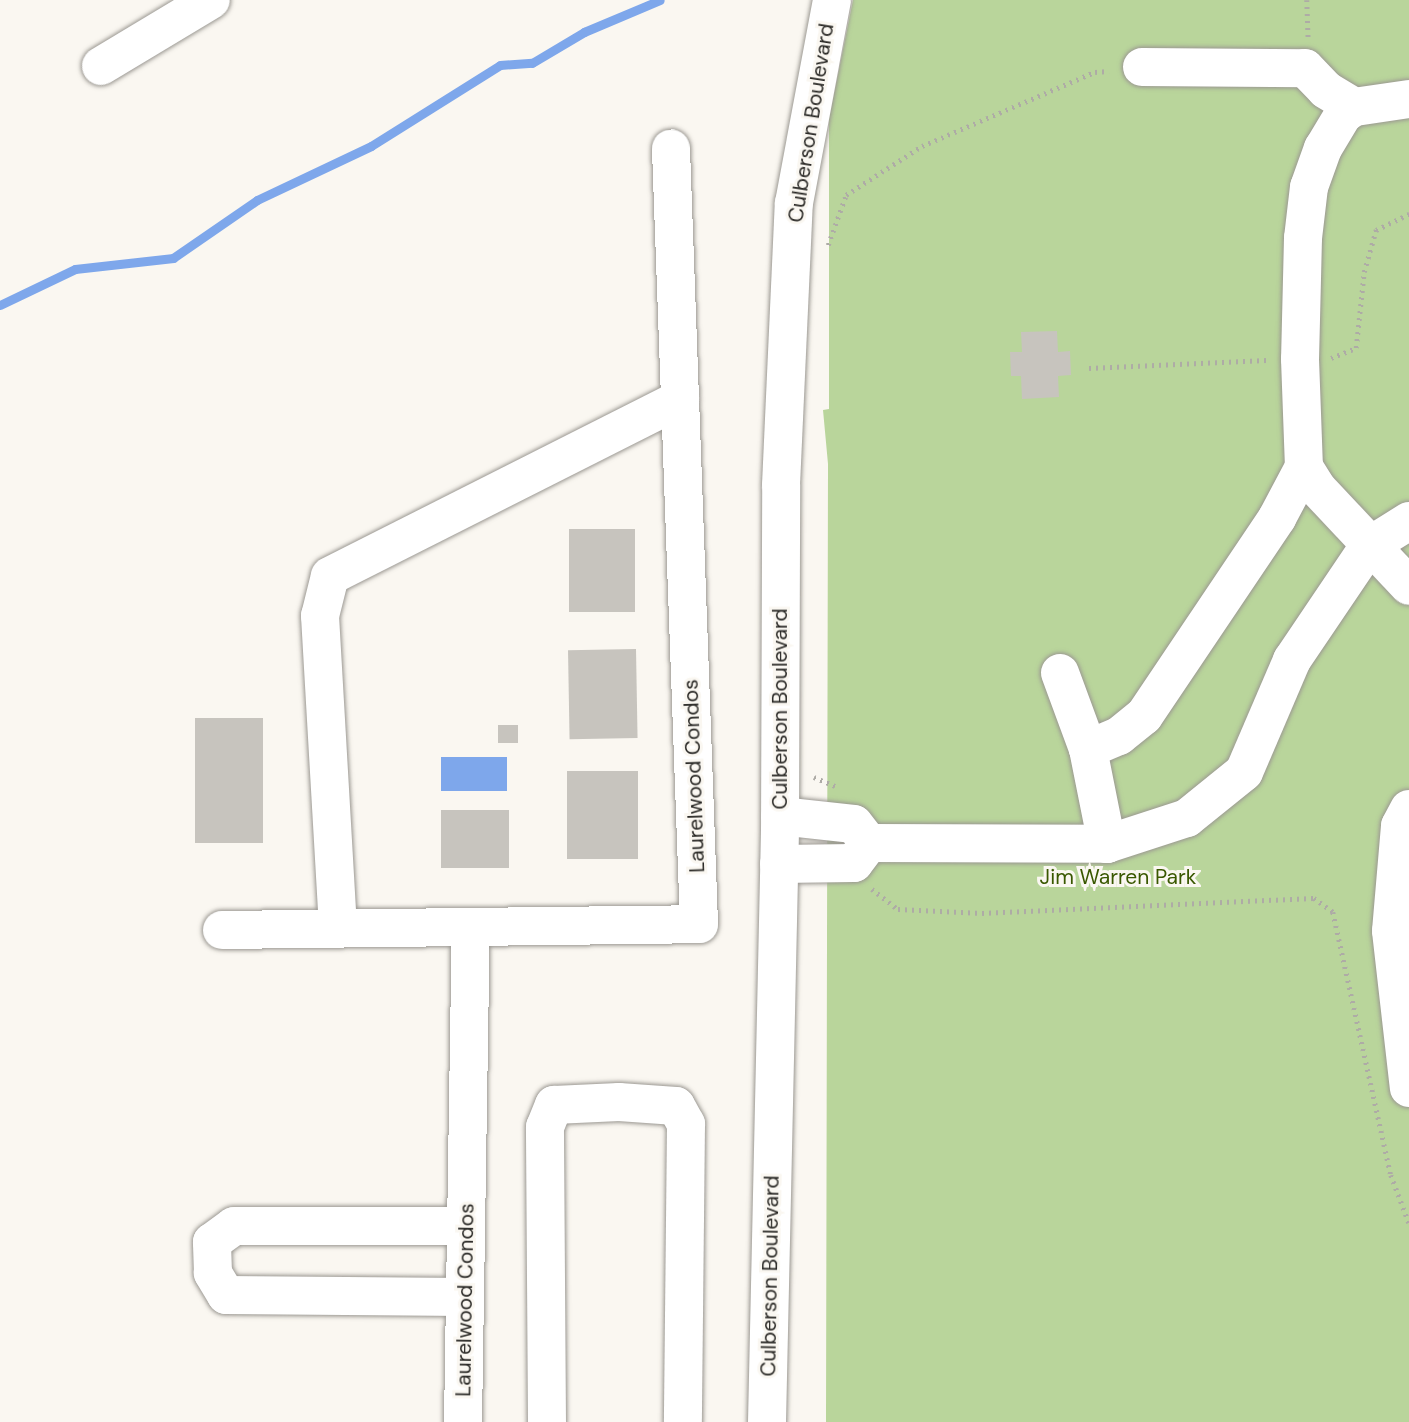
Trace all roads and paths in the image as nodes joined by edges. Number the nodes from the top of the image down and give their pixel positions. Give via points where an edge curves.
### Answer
1 (211, 0) edge
2 (832, 0) edge
3 (101, 66) dead end
4 (1142, 67) joint
5 (1409, 99) edge
6 (1354, 107) junction
7 (671, 149) dead end
8 (824, 254) dead end
9 (680, 399) junction
10 (1304, 467) junction
11 (1409, 521) edge
12 (1368, 547) junction
13 (1409, 586) edge
14 (1060, 673) dead end
15 (1088, 749) junction
16 (810, 766) dead end
17 (847, 793) dead end
18 (1409, 809) edge
19 (780, 816) junction
20 (869, 843) junction
21 (1107, 844) junction
22 (779, 864) junction
23 (471, 927) junction
24 (338, 928) junction
25 (222, 930) dead end
26 (1409, 1088) edge
27 (1409, 1223) edge
28 (466, 1226) junction
29 (465, 1297) junction
30 (463, 1422) edge
31 (547, 1422) edge
32 (683, 1422) edge
33 (767, 1422) edge

1 - 3 street
2 - 19 street, Culberson Boulevard via 794,203 781,485
4 - 6 street via 1305,68 1326,90
4 - 8 path via 1095,72 922,146 846,195
5 - 6 street
6 - 10 street via 1343,115 1323,148 1309,187 1300,328
7 - 9 street, Laurelwood Condos
9 - 23 street, Laurelwood Condos via 699,924
9 - 24 street via 330,576 320,616
10 - 12 street
10 - 15 street via 1277,517 1144,716 1119,736
11 - 12 street
12 - 13 street
12 - 21 street via 1292,660 1244,772 1187,818
14 - 15 street
15 - 21 street
16 - 17 path via 814,776
18 - 26 street via 1400,825 1391,931
19 - 20 street via 854,824
19 - 22 street, Culberson Boulevard
20 - 21 street
20 - 22 street via 854,863
20 - 27 path via 869,887 898,908 1056,911 1314,898 1334,912 1391,1175
22 - 33 street, Culberson Boulevard
23 - 24 street, Laurelwood Condos
23 - 28 street, Laurelwood Condos
24 - 25 street, Laurelwood Condos
28 - 29 street, Laurelwood Condos
28 - 29 street via 234,1226 212,1242 213,1273 226,1295
29 - 30 street, Laurelwood Condos
31 - 32 street via 545,1127 554,1105 619,1102 676,1106 686,1124

